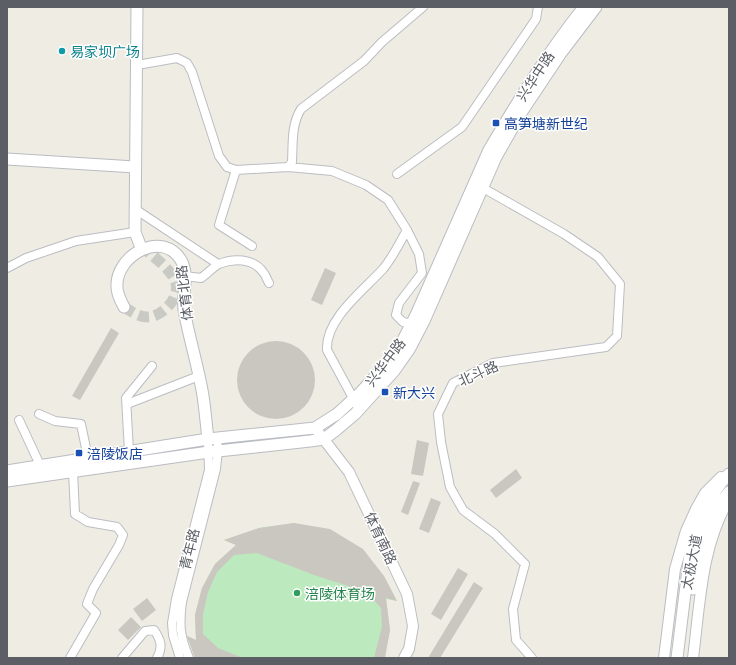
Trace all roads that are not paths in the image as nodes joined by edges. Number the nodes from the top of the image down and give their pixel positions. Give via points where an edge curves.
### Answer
1 (137, 7) edge
2 (423, 7) edge
3 (538, 7) edge
4 (584, 7) edge
5 (596, 7) edge
6 (137, 65) junction
7 (7, 159) edge
8 (135, 167) junction
9 (288, 167) junction
10 (236, 170) junction
11 (397, 174) dead end
12 (483, 188) junction
13 (135, 209) junction
14 (407, 230) junction
15 (135, 232) junction
16 (140, 245) tunnel mouth
17 (252, 246) dead end
18 (218, 264) junction
19 (7, 268) edge
20 (185, 276) junction
21 (269, 283) dead end
22 (124, 307) tunnel mouth
23 (416, 325) junction
24 (152, 366) dead end
25 (199, 376) junction
26 (353, 399) junction
27 (127, 404) junction
28 (359, 410) junction
29 (39, 414) dead end
30 (19, 420) dead end
31 (315, 428) junction
32 (213, 438) junction
33 (324, 439) junction
34 (129, 451) junction
35 (214, 451) junction
36 (88, 458) junction
37 (40, 465) junction
38 (7, 471) edge
39 (73, 472) junction
40 (729, 473) edge
41 (7, 481) edge
42 (729, 492) edge
43 (729, 499) edge
44 (70, 658) edge
45 (122, 658) edge
46 (157, 658) edge
47 (180, 658) edge
48 (189, 658) edge
49 (404, 658) edge
50 (532, 658) edge
51 (664, 658) edge
52 (677, 658) edge
53 (684, 658) edge
54 (693, 658) edge

1 - 6 main road
2 - 9 street via 364,60 301,109 294,124 292,162
3 - 11 street via 536,19 462,127
4 - 23 main road, 兴华中路 via 555,45 490,150
5 - 12 main road via 521,112 496,157
6 - 8 main road
6 - 10 street via 177,58 187,63 219,156 227,167
7 - 8 main road
8 - 13 main road
9 - 10 street
9 - 14 street via 332,171 366,185 388,200
10 - 17 street via 219,225
12 - 23 main road
12 - 50 street, 北斗路 via 564,234 598,257 620,284 617,336 606,347 493,363 453,383 438,414 450,487 463,510 495,534 525,564 513,609 516,640
13 - 15 main road
13 - 18 street
14 - 23 street via 419,254 422,272 399,303 396,315 403,322
14 - 26 street via 384,268 344,309 326,341 327,350
15 - 16 main road
15 - 19 street via 76,241 26,258
18 - 20 street via 201,278
18 - 21 street via 244,260 263,272
20 - 22 main road, 体育北路 via 181,260 172,251 159,245 132,254 125,261 118,279 119,298
20 - 25 main road, 体育北路 via 184,308
23 - 26 main road, 兴华中路 via 383,368
23 - 28 main road via 410,348 394,371
24 - 27 street via 126,398
25 - 27 street
25 - 32 main road, 体育北路
26 - 28 street
26 - 31 main road, 兴华中路 via 337,414
27 - 34 street
28 - 33 main road
29 - 36 street via 55,421 81,424
30 - 37 street
31 - 32 main road, 兴华中路
31 - 33 street, 体育南路
32 - 34 main road, 兴华中路
32 - 35 street
33 - 35 main road
33 - 49 street, 体育南路 via 349,472 407,594 413,626 409,649
34 - 36 main road, 兴华中路
35 - 39 main road
35 - 47 street, 青年路 via 172,622
35 - 48 street via 216,469 182,602 180,633
36 - 37 main road, 兴华中路
37 - 38 main road, 兴华中路
39 - 41 main road
39 - 44 street via 75,514 88,522 117,527 122,536 93,589 88,604 96,613
40 - 51 street via 723,475 705,493 686,530 675,569
40 - 52 main road, 太极大道 via 711,496 690,553
42 - 53 main road, 太极大道 via 711,514 701,544
43 - 54 street via 714,528 707,555
45 - 46 street via 145,631 154,630 161,645

